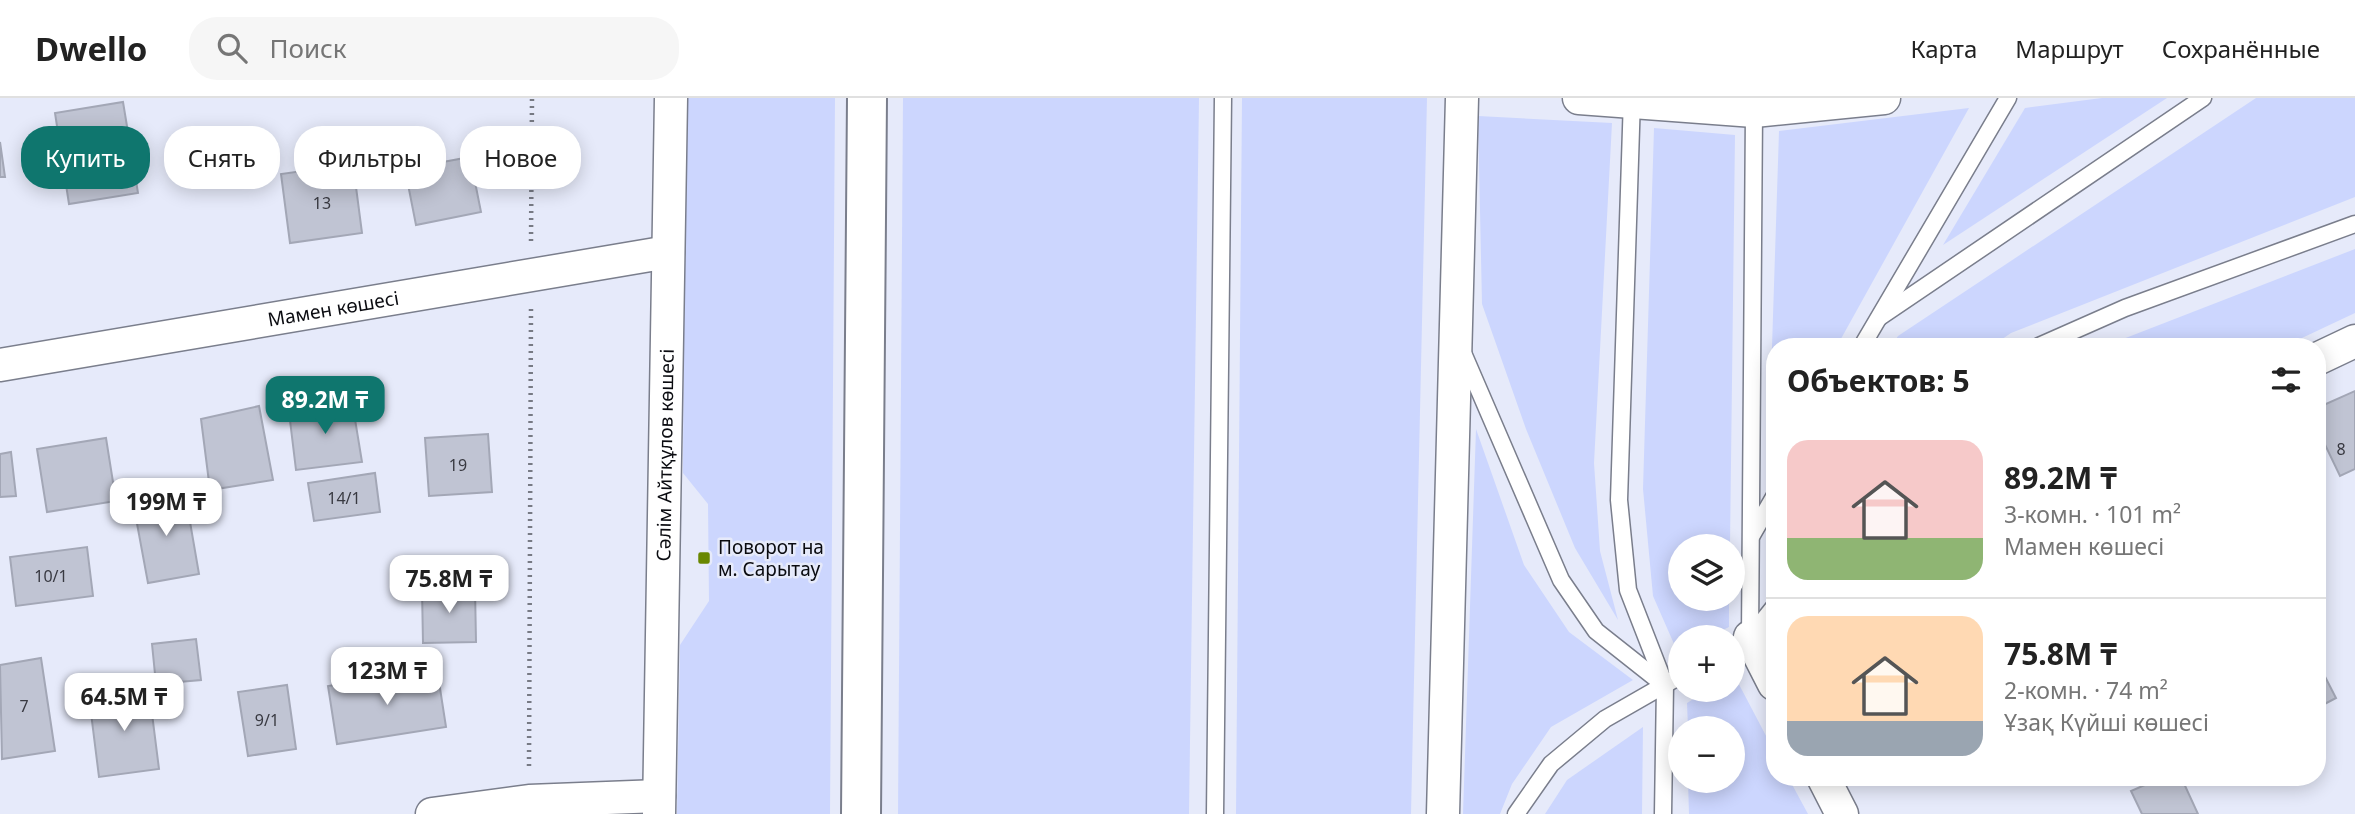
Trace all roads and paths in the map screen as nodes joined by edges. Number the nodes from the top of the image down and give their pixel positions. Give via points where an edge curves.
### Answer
1 (532, 98) edge
2 (671, 98) edge
3 (867, 98) edge
4 (1223, 98) edge
5 (1462, 98) edge
6 (1579, 98) edge
7 (1884, 98) edge
8 (2008, 98) edge
9 (2203, 98) edge
10 (1632, 100) edge
11 (1754, 111) junction
12 (2355, 224) edge
13 (668, 252) junction
14 (531, 277) junction
15 (1880, 317) junction
16 (1456, 336) junction
17 (1867, 338) edge
18 (2057, 338) edge
19 (2355, 341) edge
20 (2326, 355) edge
21 (0, 365) edge
22 (1766, 510) edge
23 (1751, 537) junction
24 (1766, 618) edge
25 (1752, 636) edge
26 (1766, 667) edge
27 (1668, 683) edge
28 (1665, 685) junction
29 (1828, 786) edge
30 (529, 801) junction
31 (659, 805) edge
32 (432, 814) edge
33 (860, 814) edge
34 (1216, 814) edge
35 (1443, 814) edge
36 (1516, 814) edge
37 (1663, 814) edge
38 (1842, 814) edge

1 - 14 path
2 - 13 street, Сәлім Айтқұлов көшесі
3 - 33 highway
4 - 34 lane
5 - 16 street
6 - 10 street
7 - 11 street
8 - 15 lane
9 - 15 lane
10 - 11 street
10 - 28 lane via 1619,500 1628,590
11 - 23 lane
12 - 18 lane via 2125,308
13 - 14 street, Мамен көшесі
13 - 31 street, Сәлім Айтқұлов көшесі
14 - 21 street, Мамен көшесі
14 - 30 path
15 - 17 lane
16 - 28 lane via 1561,580 1596,631
16 - 35 street
19 - 20 street
22 - 23 lane
23 - 25 lane
24 - 25 lane
25 - 26 street
27 - 28 lane
28 - 36 lane via 1605,719 1550,764
28 - 37 lane
29 - 38 street
30 - 31 street
30 - 32 street

